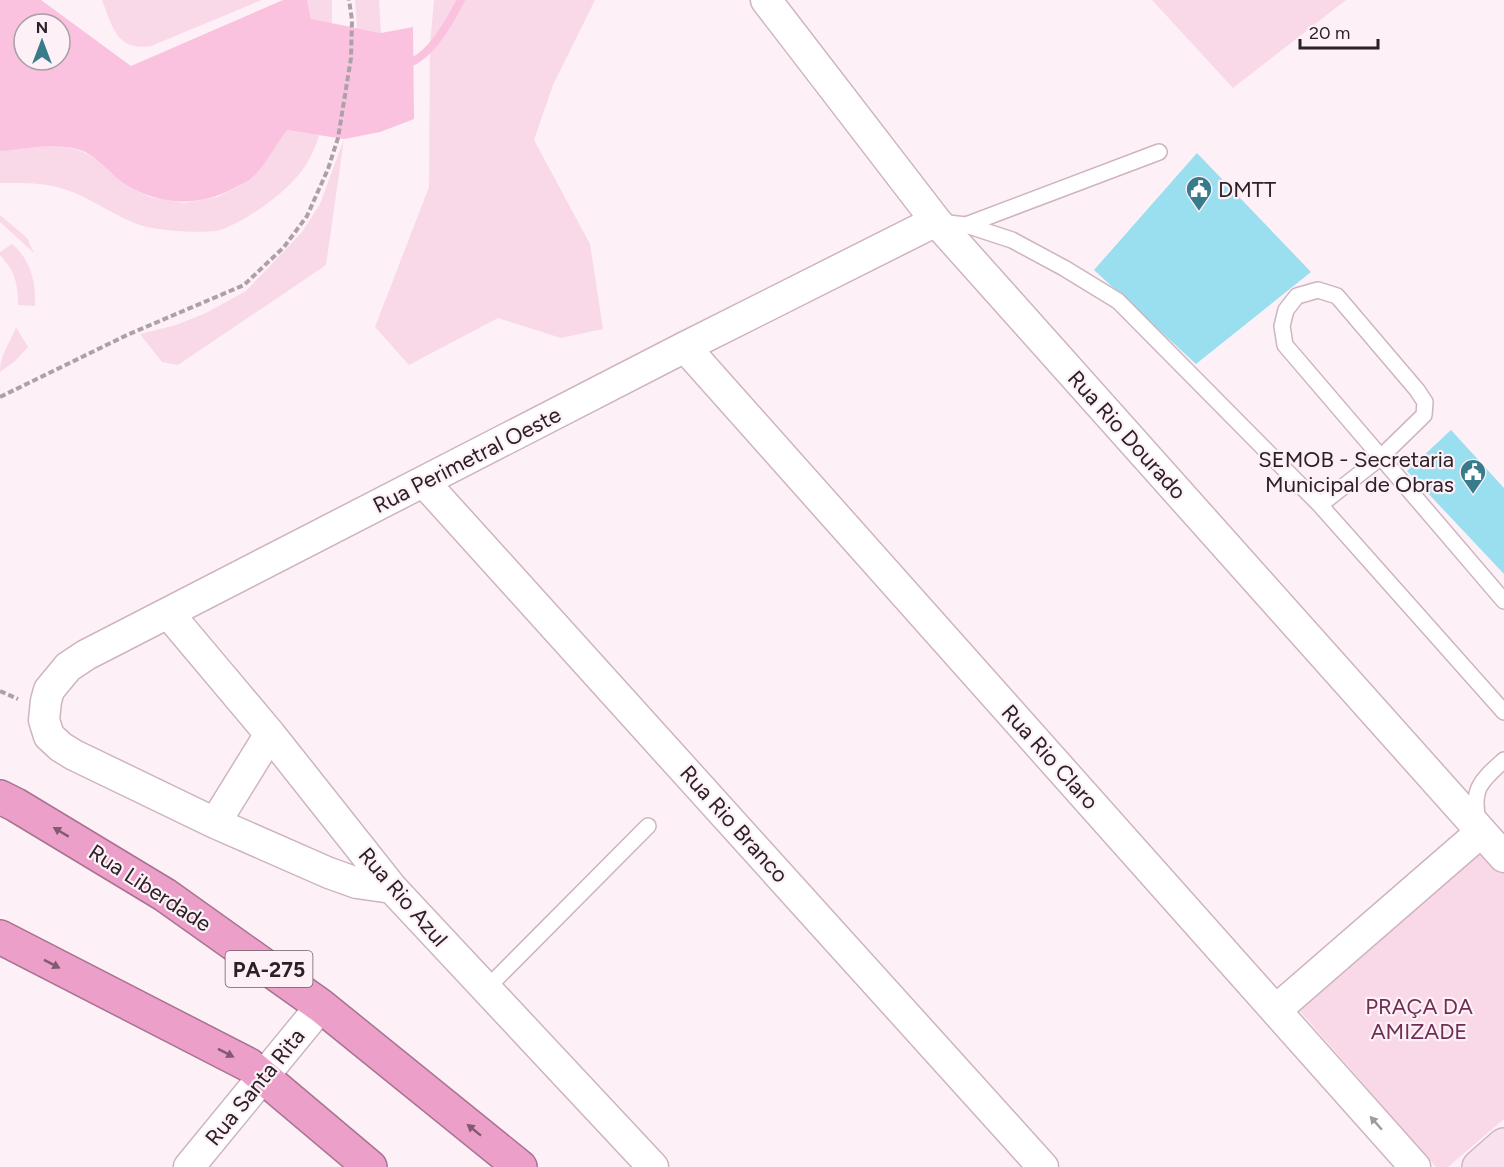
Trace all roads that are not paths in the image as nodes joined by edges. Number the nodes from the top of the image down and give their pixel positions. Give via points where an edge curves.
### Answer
1 (766, 0) edge
2 (1159, 152) dead end
3 (936, 221) junction
4 (966, 225) junction
5 (685, 348) junction
6 (1380, 457) junction
7 (424, 482) junction
8 (1320, 505) junction
9 (1504, 601) edge
10 (169, 614) junction
11 (1504, 712) edge
12 (270, 734) junction
13 (1504, 760) edge
14 (0, 797) edge
15 (215, 823) junction
16 (648, 826) dead end
17 (1481, 832) junction
18 (1504, 857) edge
19 (392, 888) junction
20 (0, 937) edge
21 (486, 988) junction
22 (321, 1006) junction
23 (1276, 1010) junction
24 (264, 1077) junction
25 (1504, 1145) edge
26 (189, 1167) edge
27 (370, 1167) edge
28 (520, 1167) edge
29 (653, 1167) edge
30 (1043, 1167) edge
31 (1415, 1167) edge
32 (1479, 1167) edge

1 - 3 street, Rua Rio Dourado
2 - 4 lane
3 - 4 lane
3 - 5 street, Rua Perimetral Oeste
3 - 17 street, Rua Rio Dourado
4 - 8 lane via 1011,240 1118,301
5 - 7 street, Rua Perimetral Oeste
5 - 23 street, Rua Rio Claro
6 - 6 lane via 1286,345 1282,326 1286,310 1297,296 1318,290 1337,296 1425,402 1424,414
6 - 8 lane
6 - 9 lane
7 - 10 street, Rua Perimetral Oeste
7 - 30 street, Rua Rio Branco
8 - 11 lane
10 - 12 street, Rua Rio Azul
10 - 15 street, Rua Perimetral Oeste via 68,667 50,690 44,720 50,736 74,755
12 - 15 street
12 - 19 street, Rua Rio Azul
13 - 17 lane via 1485,777 1474,799
22 -> 14 highway, Rua Liberdade / PA-275 via 165,895
15 - 19 street via 357,883
16 - 21 lane
17 - 18 street, Rua Rio Dourado
17 - 23 street
19 - 21 street, Rua Rio Azul
20 -> 24 highway via 249,1065
21 - 29 street, Rua Rio Azul
22 - 24 street, Rua Santa Rita
28 -> 22 highway, Rua Liberdade / PA-275
31 -> 23 street, Rua Rio Claro
24 - 26 street, Rua Santa Rita
24 - 27 highway
25 - 32 main road

